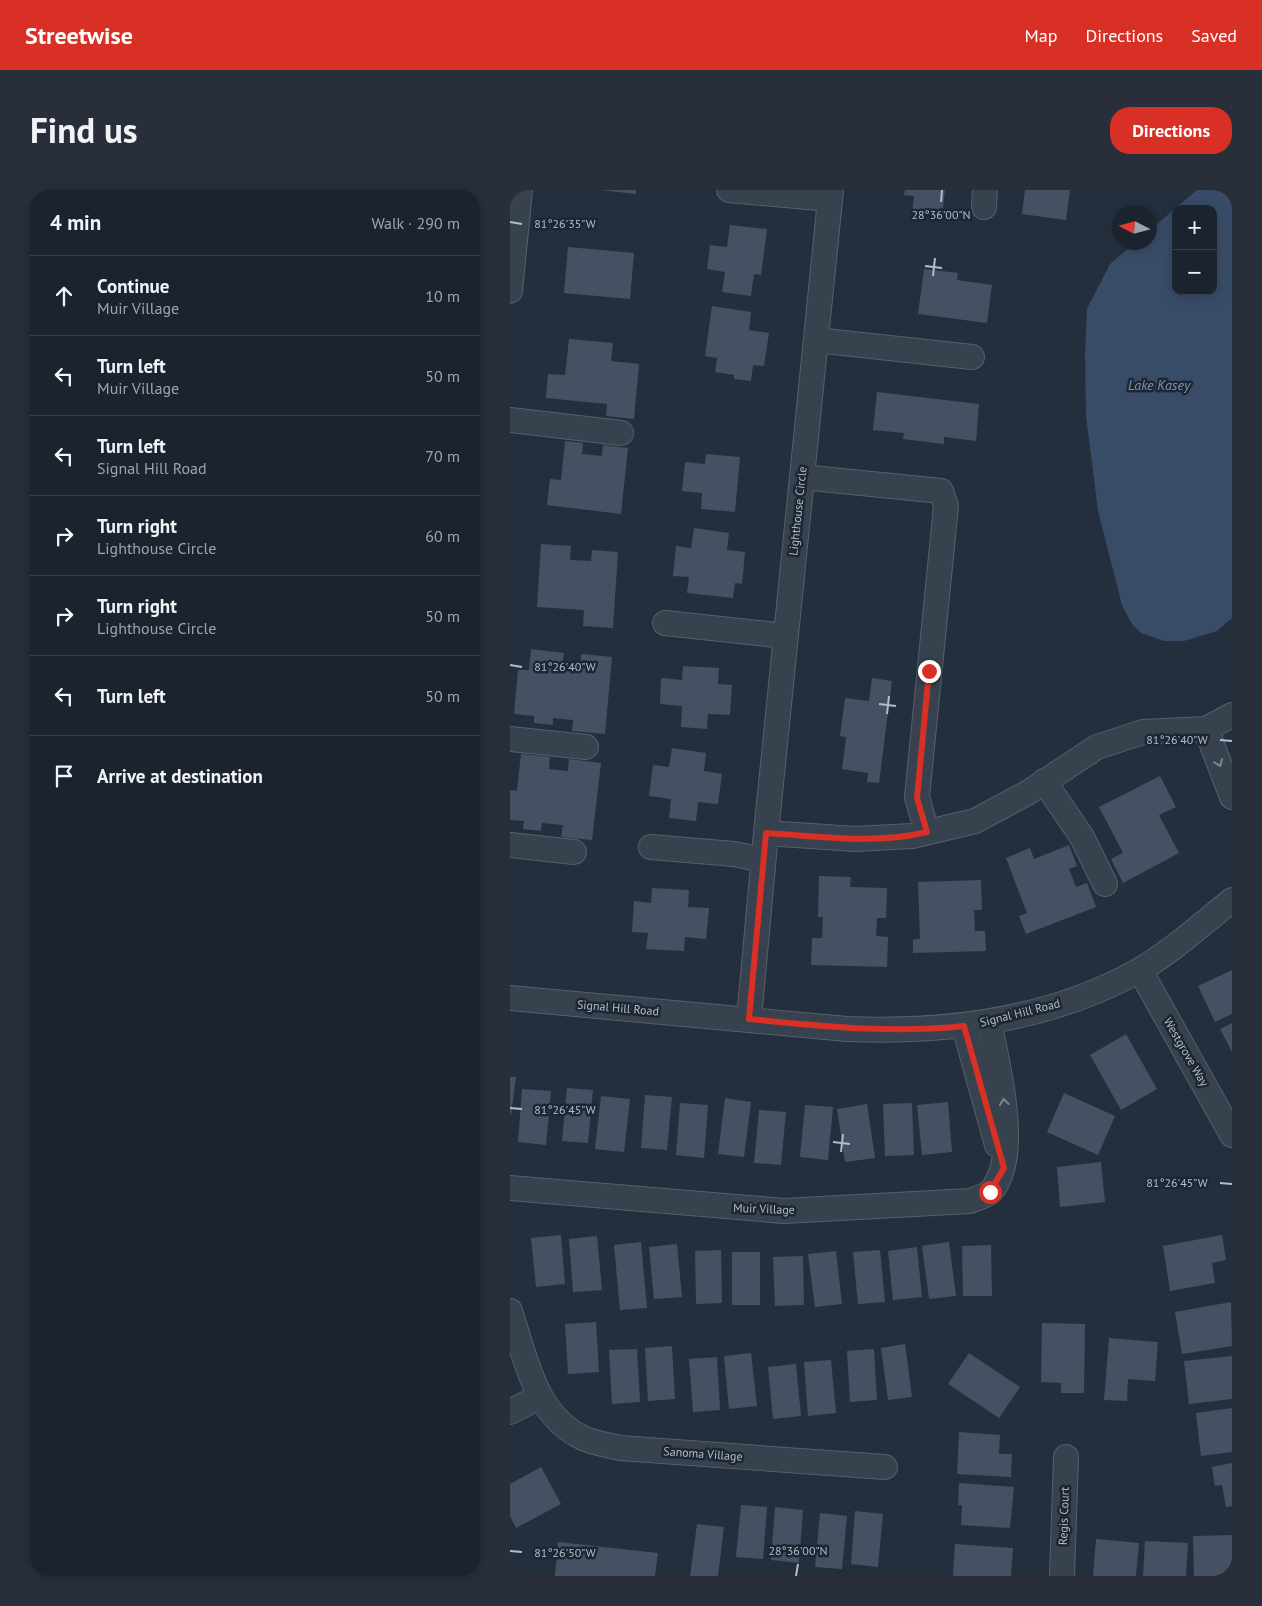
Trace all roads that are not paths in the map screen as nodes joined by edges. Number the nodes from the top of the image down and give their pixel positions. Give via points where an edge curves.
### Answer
1 (520, 190) edge
2 (729, 190) edge
3 (830, 195) edge
4 (510, 291) edge
5 (816, 340) junction
6 (972, 357) dead end
7 (510, 420) edge
8 (621, 433) dead end
9 (802, 477) junction
10 (665, 623) dead end
11 (786, 636) junction
12 (1232, 715) edge
13 (1206, 729) junction
14 (510, 739) edge
15 (586, 747) dead end
16 (1044, 781) junction
17 (1232, 797) edge
18 (927, 832) junction
19 (766, 833) junction
20 (510, 845) edge
21 (651, 847) dead end
22 (574, 852) dead end
23 (763, 860) junction
24 (1105, 884) dead end
25 (1232, 900) edge
26 (1140, 970) junction
27 (510, 998) edge
28 (749, 1019) junction
29 (989, 1021) junction
30 (964, 1026) junction
31 (1232, 1134) edge
32 (1004, 1168) junction
33 (510, 1188) edge
34 (510, 1312) edge
35 (539, 1397) junction
36 (510, 1412) edge
37 (1066, 1457) dead end
38 (885, 1467) dead end
39 (1062, 1576) edge

1 - 4 street
2 - 3 street
3 - 5 street, Lighthouse Circle
5 - 6 street
5 - 9 street, Lighthouse Circle
7 - 8 street
9 - 11 street, Lighthouse Circle
9 - 18 street via 941,491 946,506 917,798
10 - 11 street
11 - 19 street, Lighthouse Circle
12 - 13 street
13 - 16 street via 1142,732 1097,747
13 -> 17 street
14 - 15 street
16 - 18 street via 974,821
16 - 24 street via 1082,836
18 - 19 street via 912,836 855,839
19 - 23 street, Lighthouse Circle
20 - 22 street
21 - 23 street via 734,854
23 - 28 street, Lighthouse Circle
25 - 26 street, Signal Hill Road
26 - 29 street, Signal Hill Road via 1069,1001
26 - 31 street, Westgrove Way
27 - 28 street, Signal Hill Road
28 - 30 street, Signal Hill Road via 891,1031
29 - 30 street, Signal Hill Road
32 -> 29 street, Muir Village via 1005,1103
30 - 32 street
32 - 33 street, Muir Village via 990,1192 970,1201 784,1211
34 - 35 street, Sanoma Village
35 - 36 street
35 - 38 street, Sanoma Village via 558,1422 580,1437 620,1448
37 - 39 street, Regis Court

